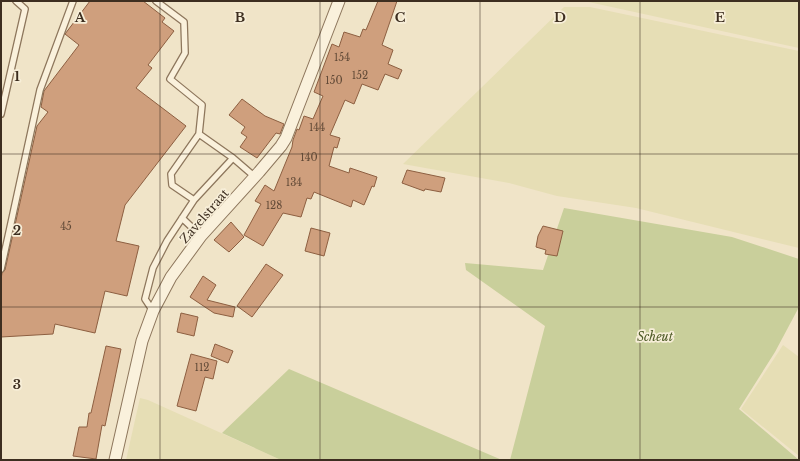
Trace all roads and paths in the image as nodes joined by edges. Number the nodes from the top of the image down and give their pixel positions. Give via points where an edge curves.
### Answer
1 (16, 1) edge
2 (73, 1) edge
3 (156, 1) edge
4 (339, 1) edge
5 (1, 114) edge
6 (199, 134) junction
7 (233, 158) junction
8 (255, 177) junction
9 (194, 200) junction
10 (182, 218) junction
11 (201, 236) junction
12 (1, 270) edge
13 (153, 311) junction
14 (116, 460) edge

1 - 5 lane via 25,9
2 - 12 lane via 40,90
3 - 6 lane via 184,22 184,53 170,79 202,105
4 - 8 street, Zavelstraat via 286,138
6 - 7 lane
6 - 9 lane via 171,174 172,185
7 - 8 lane
7 - 9 lane
8 - 11 street, Zavelstraat
9 - 10 lane
10 - 11 lane
10 - 13 lane via 153,268 145,299
11 - 13 street, Zavelstraat via 171,277
13 - 14 street, Zavelstraat via 142,341

